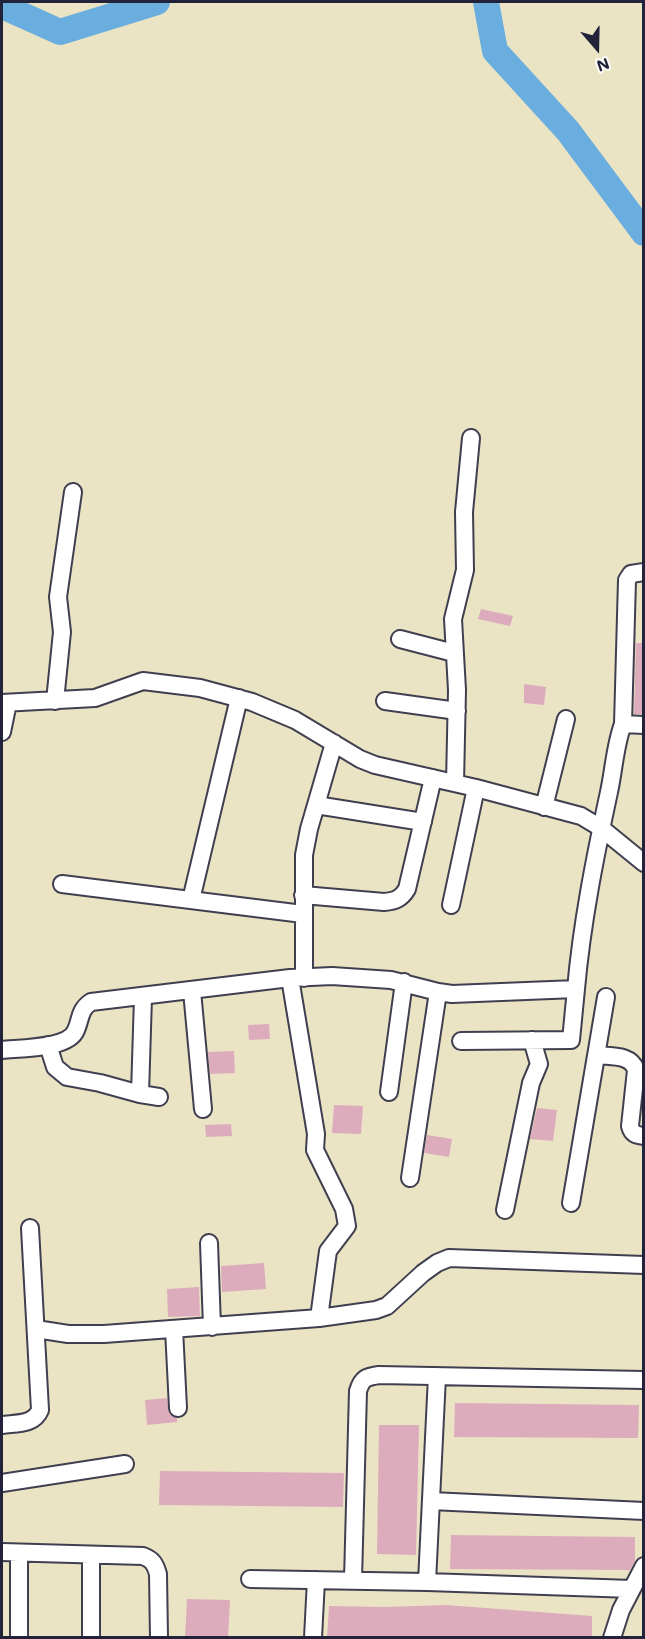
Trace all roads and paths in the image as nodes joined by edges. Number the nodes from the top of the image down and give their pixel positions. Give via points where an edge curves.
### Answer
1 (471, 438) dead end
2 (73, 492) dead end
3 (644, 572) edge
4 (400, 639) dead end
5 (454, 653) junction
6 (239, 698) junction
7 (55, 700) junction
8 (385, 701) dead end
9 (5, 703) edge
10 (457, 711) junction
11 (566, 719) dead end
12 (623, 724) junction
13 (644, 725) edge
14 (2, 732) edge
15 (334, 744) junction
16 (433, 778) junction
17 (455, 783) junction
18 (476, 788) junction
19 (316, 805) junction
20 (544, 807) junction
21 (423, 822) junction
22 (601, 828) junction
23 (644, 863) edge
24 (62, 884) dead end
25 (303, 895) junction
26 (191, 900) junction
27 (451, 905) dead end
28 (303, 914) junction
29 (297, 978) junction
30 (404, 982) junction
31 (576, 989) junction
32 (192, 991) junction
33 (438, 992) junction
34 (143, 997) junction
35 (606, 997) dead end
36 (531, 1040) junction
37 (571, 1040) junction
38 (461, 1041) dead end
39 (48, 1045) junction
40 (598, 1049) junction
41 (2, 1050) edge
42 (389, 1092) dead end
43 (140, 1094) junction
44 (159, 1096) dead end
45 (202, 1109) dead end
46 (644, 1136) edge
47 (410, 1178) dead end
48 (571, 1203) dead end
49 (505, 1210) dead end
50 (30, 1228) dead end
51 (208, 1243) dead end
52 (644, 1265) edge
53 (319, 1318) junction
54 (212, 1327) junction
55 (36, 1329) junction
56 (174, 1329) junction
57 (437, 1376) junction
58 (644, 1380) edge
59 (178, 1408) dead end
60 (2, 1425) edge
61 (125, 1464) dead end
62 (2, 1483) edge
63 (431, 1502) junction
64 (644, 1511) edge
65 (2, 1552) edge
66 (20, 1553) junction
67 (92, 1555) junction
68 (644, 1566) edge
69 (250, 1579) dead end
70 (316, 1580) junction
71 (353, 1581) junction
72 (428, 1582) junction
73 (632, 1589) junction
74 (19, 1638) edge
75 (91, 1638) edge
76 (159, 1638) edge
77 (313, 1638) edge
78 (612, 1638) edge

1 - 5 street via 464,512 465,570 453,619
2 - 7 street via 58,597 62,632
3 - 12 street via 631,574 626,587
4 - 5 street
5 - 10 street
6 - 7 street via 200,688 143,681 95,698
6 - 15 street via 295,720
6 - 26 street
7 - 9 street
8 - 10 street
9 - 14 street
10 - 17 street
11 - 20 street
12 - 13 street
12 - 22 street
15 - 16 street via 375,765
15 - 19 street
16 - 17 street
16 - 21 street
17 - 18 street
18 - 20 street
18 - 27 street
19 - 21 street
19 - 25 street via 304,855
20 - 22 street via 581,816
21 - 25 street via 407,889 401,897 384,902
22 - 23 street
22 - 31 street via 582,928
24 - 26 street
25 - 28 street
26 - 28 street
28 - 29 street
29 - 30 street via 332,976
29 - 32 street
29 - 53 street via 315,1150 344,1209 347,1226 328,1251
30 - 33 street
30 - 42 street
31 - 33 street
31 - 37 street
32 - 34 street
32 - 45 street
33 - 47 street
34 - 39 street via 91,1002 84,1007 76,1033 69,1040
34 - 43 street
35 - 40 street
36 - 37 street
36 - 38 street
36 - 49 street via 539,1064 531,1083
37 - 40 street
39 - 41 street
39 - 43 street via 55,1067 67,1077
40 - 46 street via 634,1063 630,1126 636,1135
40 - 48 street
43 - 44 street
50 - 55 street
51 - 54 street
52 - 53 street via 449,1258 423,1273 387,1306
53 - 54 street
54 - 56 street
55 - 56 street via 68,1334
55 - 60 street via 40,1410 29,1422
56 - 59 street
57 - 58 street
57 - 63 street
57 - 71 street via 379,1376 361,1381
61 - 62 street
63 - 64 street
63 - 72 street
65 - 66 street
66 - 67 street
66 - 74 street
67 - 75 street
67 - 76 street via 143,1556 156,1564
68 - 73 street
69 - 70 street
70 - 71 street
70 - 77 street
71 - 72 street
72 - 73 street
73 - 78 street

